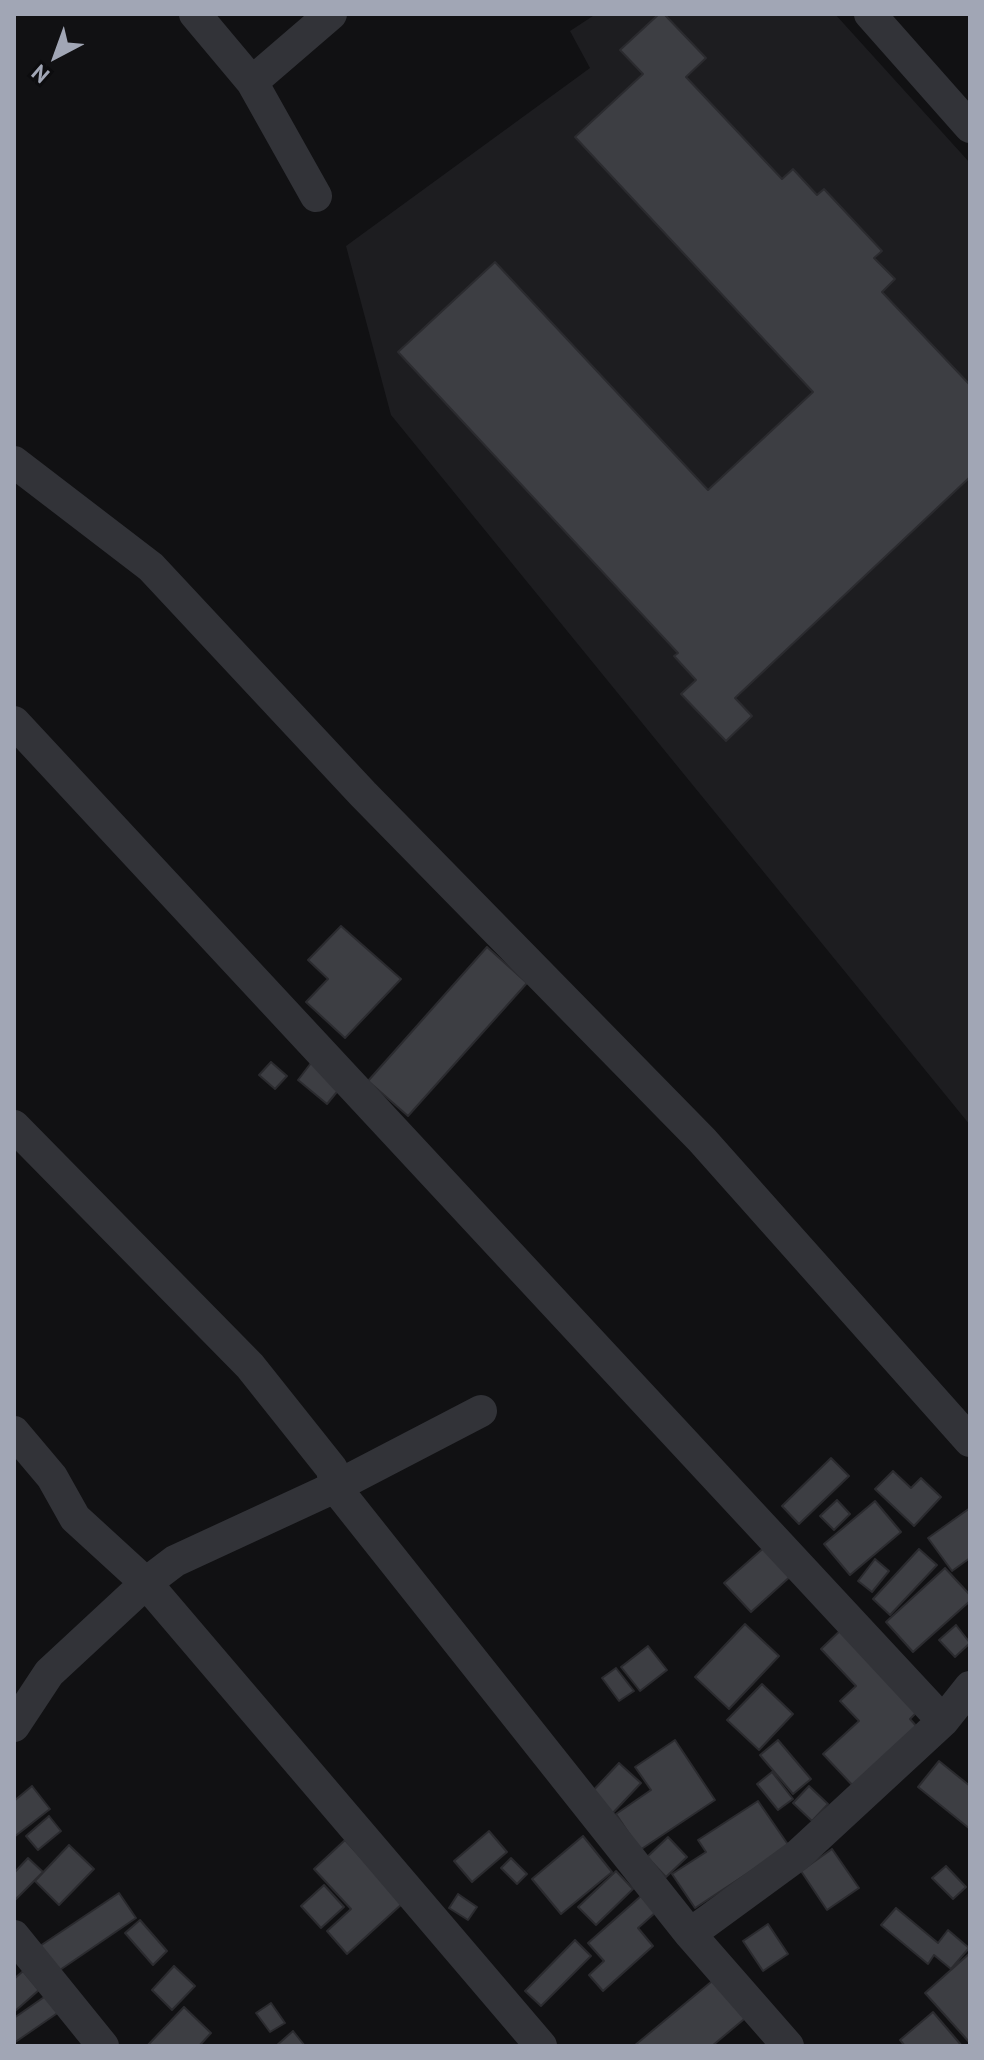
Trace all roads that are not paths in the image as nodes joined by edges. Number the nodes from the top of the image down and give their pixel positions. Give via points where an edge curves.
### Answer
1 (195, 14) edge
2 (331, 14) edge
3 (870, 14) edge
4 (252, 82) junction
5 (970, 127) edge
6 (316, 196) dead end
7 (14, 462) edge
8 (14, 722) edge
9 (14, 1126) edge
10 (481, 1411) dead end
11 (14, 1432) edge
12 (970, 1441) edge
13 (335, 1487) junction
14 (146, 1583) junction
15 (970, 1687) edge
16 (943, 1721) junction
17 (14, 1726) edge
18 (690, 1934) junction
19 (14, 1936) edge
20 (103, 2046) edge
21 (541, 2046) edge
22 (788, 2046) edge

1 - 4 street
2 - 4 street
3 - 5 street
4 - 6 street
7 - 12 street via 151,567 363,794 702,1140
8 - 16 street
9 - 13 street via 250,1366 332,1469
10 - 13 street
11 - 14 street via 52,1477 75,1518
13 - 14 street via 175,1561
13 - 18 street
14 - 17 street via 49,1673
14 - 21 street
15 - 16 street
16 - 18 street via 798,1855
18 - 22 street
19 - 20 street

